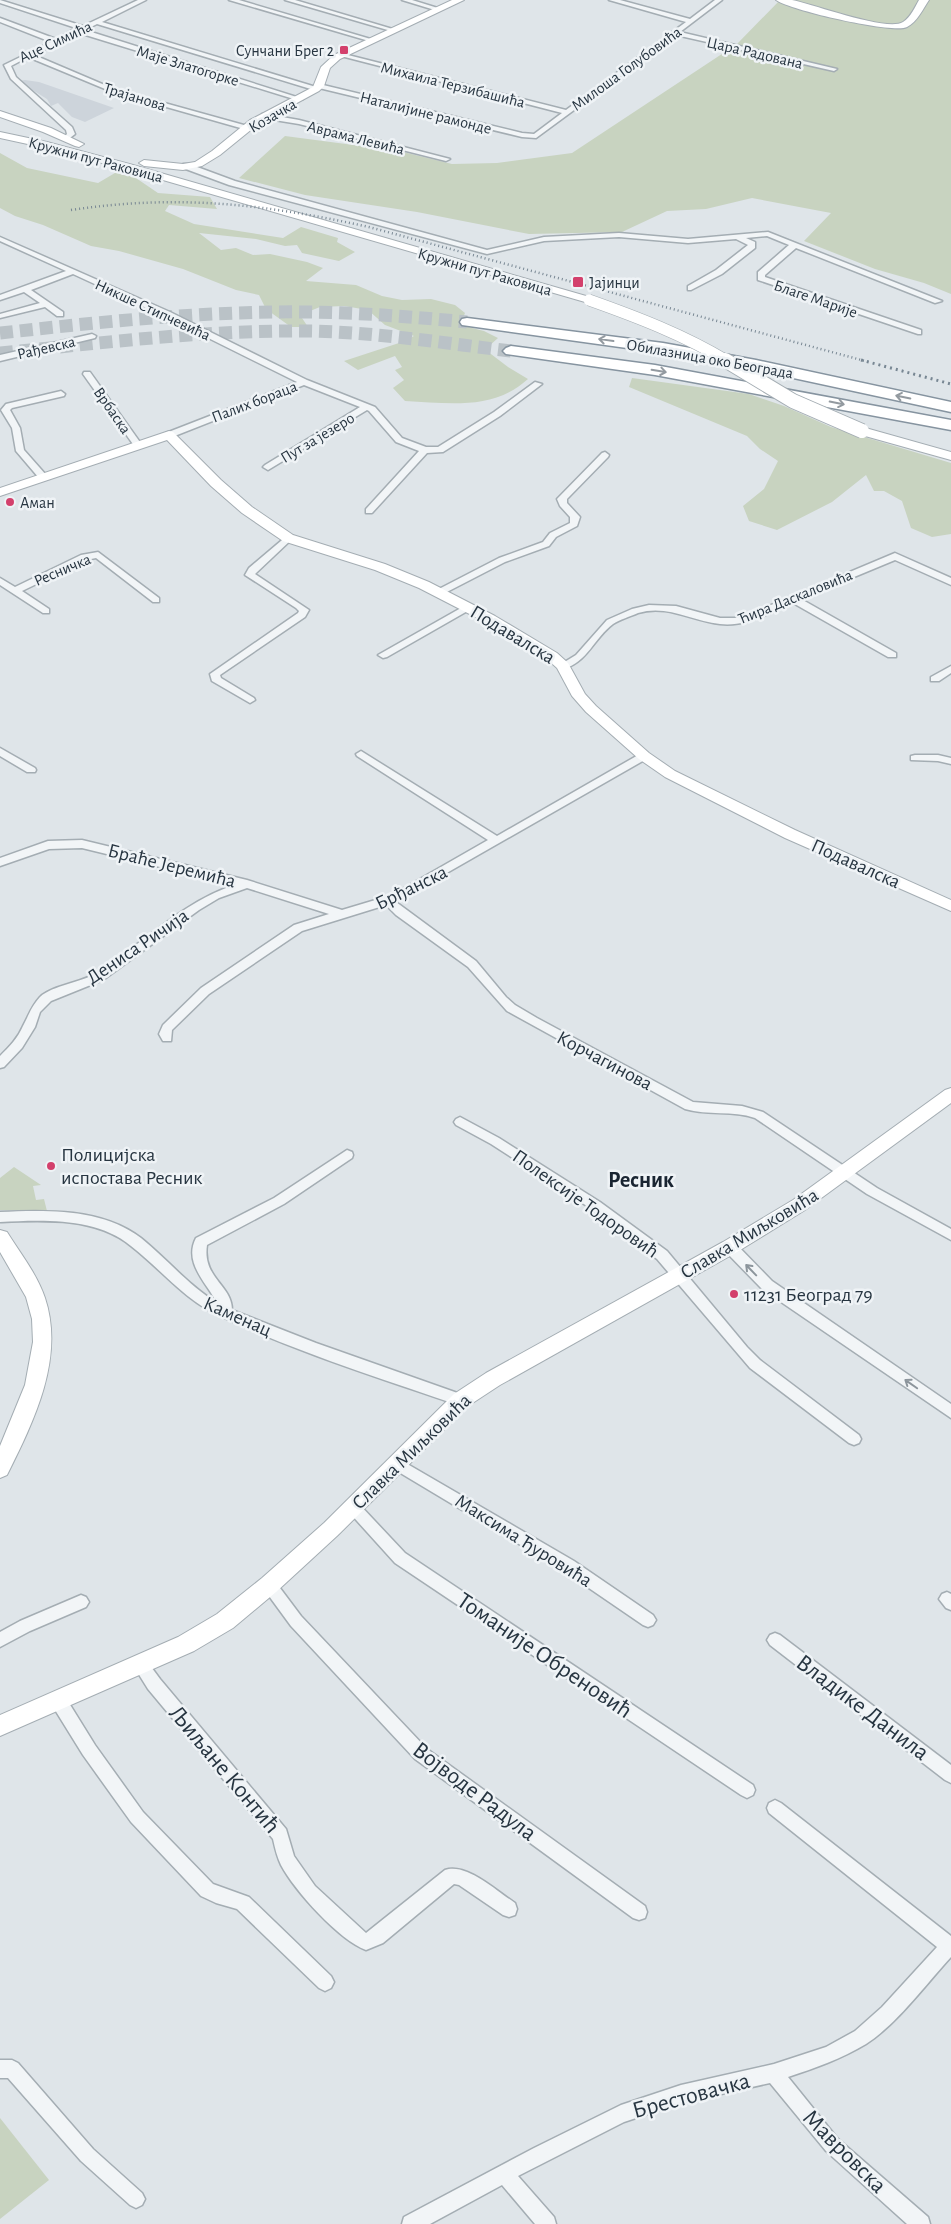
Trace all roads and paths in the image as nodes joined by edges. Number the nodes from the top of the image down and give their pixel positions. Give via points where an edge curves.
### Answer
1 (128, 0) edge
2 (232, 0) edge
3 (288, 0) edge
4 (406, 0) edge
5 (459, 0) edge
6 (612, 0) edge
7 (719, 0) edge
8 (781, 0) edge
9 (924, 0) edge
10 (0, 1) edge
11 (140, 1) edge
12 (438, 9) junction
13 (0, 20) edge
14 (691, 21) junction
15 (96, 22) junction
16 (80, 29) junction
17 (393, 30) junction
18 (676, 33) junction
19 (371, 40) junction
20 (55, 41) junction
21 (28, 55) junction
22 (340, 56) junction
23 (834, 70) dead end
24 (317, 87) junction
25 (299, 99) junction
26 (566, 112) junction
27 (0, 114) edge
28 (264, 116) junction
29 (32, 125) junction
30 (247, 127) junction
31 (0, 134) edge
32 (534, 136) joint
33 (13, 137) junction
34 (66, 139) junction
35 (446, 159) dead end
36 (186, 166) junction
37 (736, 236) junction
38 (1, 239) dead end
39 (794, 245) junction
40 (72, 272) junction
41 (692, 288) dead end
42 (26, 290) junction
43 (0, 298) edge
44 (938, 301) dead end
45 (47, 304) junction
46 (60, 314) dead end
47 (0, 316) edge
48 (467, 322) tunnel mouth
49 (918, 332) dead end
50 (92, 336) dead end
51 (511, 351) tunnel mouth
52 (0, 358) edge
53 (87, 374) dead end
54 (304, 382) junction
55 (538, 384) dead end
56 (62, 394) dead end
57 (366, 407) junction
58 (951, 408) edge
59 (951, 425) edge
60 (169, 435) junction
61 (138, 445) junction
62 (425, 450) junction
63 (605, 455) dead end
64 (951, 456) edge
65 (268, 467) dead end
66 (42, 476) junction
67 (0, 492) edge
68 (369, 511) dead end
69 (288, 538) junction
70 (0, 581) edge
71 (951, 582) edge
72 (14, 591) junction
73 (440, 592) junction
74 (793, 599) junction
75 (156, 600) dead end
76 (468, 607) junction
77 (46, 611) dead end
78 (892, 655) dead end
79 (383, 656) dead end
80 (563, 666) junction
81 (951, 669) edge
82 (935, 679) dead end
83 (250, 700) dead end
84 (0, 751) edge
85 (360, 754) dead end
86 (644, 756) junction
87 (915, 758) dead end
88 (951, 761) edge
89 (31, 770) dead end
90 (497, 841) junction
91 (0, 862) edge
92 (247, 884) junction
93 (389, 901) junction
94 (951, 906) edge
95 (342, 914) junction
96 (167, 1038) dead end
97 (0, 1064) edge
98 (951, 1094) edge
99 (460, 1122) dead end
100 (347, 1155) dead end
101 (845, 1173) junction
102 (0, 1217) edge
103 (951, 1235) edge
104 (0, 1237) edge
105 (730, 1247) junction
106 (680, 1275) junction
107 (225, 1313) junction
108 (461, 1400) junction
109 (951, 1412) edge
110 (854, 1439) dead end
111 (397, 1464) junction
112 (0, 1469) edge
113 (353, 1507) junction
114 (269, 1585) junction
115 (81, 1602) dead end
116 (648, 1620) dead end
117 (0, 1640) edge
118 (775, 1640) dead end
119 (141, 1665) junction
120 (58, 1700) junction
121 (0, 1726) edge
122 (951, 1774) edge
123 (747, 1790) dead end
124 (775, 1808) dead end
125 (510, 1909) dead end
126 (639, 1912) dead end
127 (950, 1945) edge
128 (325, 1982) dead end
129 (0, 2069) edge
130 (774, 2073) junction
131 (505, 2174) junction
132 (136, 2199) dead end
133 (424, 2221) edge
134 (547, 2224) edge
135 (921, 2224) edge

1 - 11 street
2 - 19 street
3 - 17 street
4 - 12 street
5 - 12 street, Козачка
6 - 14 street
7 - 14 street, Милоша Голубовића
8 - 9 street via 860,20 899,26 908,23
10 - 16 street, Маје Златогорке
11 - 15 street, Аце Симића
12 - 17 street, Козачка
13 - 20 street
14 - 18 street, Милоша Голубовића
15 - 16 street, Аце Симића
15 - 24 street, Наталијине рамонде
16 - 20 street, Аце Симића
16 - 25 street, Маје Златогорке
17 - 19 street, Козачка
18 - 23 street, Цара Радована
18 - 26 street, Милоша Голубовића
19 - 22 street, Козачка
20 - 21 street, Аце Симића
21 - 30 street, Трајанова via 112,90
21 - 34 street, Аце Симића via 9,62 7,68 19,84 66,126 72,134
22 - 24 street, Козачка via 326,67
22 - 26 street, Михаила Терзибашића
24 - 25 street, Козачка
24 - 32 street, Наталијине рамонде
25 - 28 street, Козачка
26 - 32 street, Милоша Голубовића
27 - 29 street, Козачка
28 - 30 street, Козачка
28 - 35 street, Аврама Левића
29 - 33 street
29 - 34 street, Козачка
30 - 36 street, Козачка via 210,158
31 - 33 street, Кружни пут Раковица
33 - 64 street, Кружни пут Раковица, bridge via 117,164 637,316 693,342 820,414 862,431
34 - 36 street, Козачка via 128,162
36 - 37 street via 232,183 487,252 544,239 618,234 688,241
37 - 39 street, Благе Марије via 768,234
37 - 41 street via 752,246
38 - 40 street, Никше Стипчевића
39 - 44 street, Благе Марије
39 - 49 street, Благе Марије via 761,274 761,278
40 - 42 street
40 - 54 street, Никше Стипчевића via 167,314
42 - 43 street
42 - 45 street
45 - 46 street
45 - 47 street
58 -> 48 highway, Обилазница око Београда via 664,348
50 - 52 street, Рађевска
51 -> 59 highway, Обилазница око Београда via 655,370
53 - 61 street, Врбаска
54 - 57 street, Палих бораца
54 - 60 street, Палих бораца
55 - 62 street via 440,450
56 - 66 street via 9,406 5,410 16,428 20,451
57 - 62 street, Палих бораца via 373,410 399,440
57 - 65 street, Пут за језеро
60 - 61 street, Палих бораца
60 - 69 street, Подавалска via 235,499
61 - 66 street, Палих бораца
62 - 68 street
63 - 73 street via 562,499 575,517 574,524 553,535 546,544 502,560
66 - 67 street, Палих бораца
69 - 73 street, Подавалска via 380,567
69 - 83 street via 250,575 299,606 304,610 302,615 215,674 216,679
70 - 72 street, Ресничка
71 - 74 street, Ћира Даскаловића via 897,556
72 - 75 street, Ресничка via 84,557 98,554
72 - 77 street, Ресничка
73 - 76 street, Подавалска
74 - 78 street
74 - 80 street, Ћира Даскаловића via 734,622 676,609 635,610 610,622 580,657
76 - 79 street
76 - 80 street, Подавалска via 540,648
80 - 86 street, Подавалска via 582,699
81 - 82 street
84 - 89 street
85 - 90 street
86 - 90 street, Брђанска
86 - 94 street, Подавалска via 670,774 733,807
87 - 88 street
90 - 93 street, Брђанска
91 - 92 street, Браће Јеремића via 48,845 75,843
92 - 95 street, Браће Јеремића
92 - 97 street, Дениса Ричија via 215,895 194,907 100,977 47,998 35,1010 18,1045
93 - 95 street, Брђанска
93 - 101 street, Корчагинова via 472,964 502,1000 526,1017 689,1106 758,1115
95 - 96 street, Брђанска via 304,925 220,979 167,1028
98 - 101 street, Славка Миљковића
99 - 106 street, Полексије Тодоровић via 596,1205 662,1255
100 - 107 street via 279,1201 201,1242 198,1259 202,1271 226,1306
101 - 103 street, Корчагинова
101 - 105 street, Славка Миљковића
102 - 107 street, Каменац via 56,1216 118,1232 134,1240 197,1298
104 - 112 street via 35,1295 43,1335 38,1379
105 - 106 street, Славка Миљковића
109 -> 105 street via 767,1285
106 - 108 street, Славка Миљковића
106 - 110 street, Полексије Тодоровић via 742,1352
107 - 108 street, Каменац
108 - 111 street, Славка Миљковића
111 - 113 street, Славка Миљковића
111 - 116 street, Максима Ђуровића via 561,1561
113 - 114 street, Славка Миљковића
113 - 123 street, Томаније Обреновић via 400,1558
114 - 119 street, Славка Миљковића via 225,1621
114 - 126 street, Војводе Радула via 296,1621 421,1754
115 - 117 street
118 - 122 street, Владике Данила
119 - 120 street, Славка Миљковића
119 - 125 street, Љиљане Контић via 280,1835 287,1860 310,1892 361,1940 366,1942 377,1937 451,1876 462,1877
120 - 121 street, Славка Миљковића
120 - 128 street via 137,1817 207,1890 217,1897 233,1898 243,1903
124 - 127 street
127 - 130 street, Брестовачка via 888,2013 860,2037 830,2054
129 - 132 street via 12,2069 87,2155
130 - 131 street, Брестовачка via 681,2094 621,2114
130 - 135 street, Мавровска via 832,2145
131 - 133 street, Брестовачка
131 - 134 street

